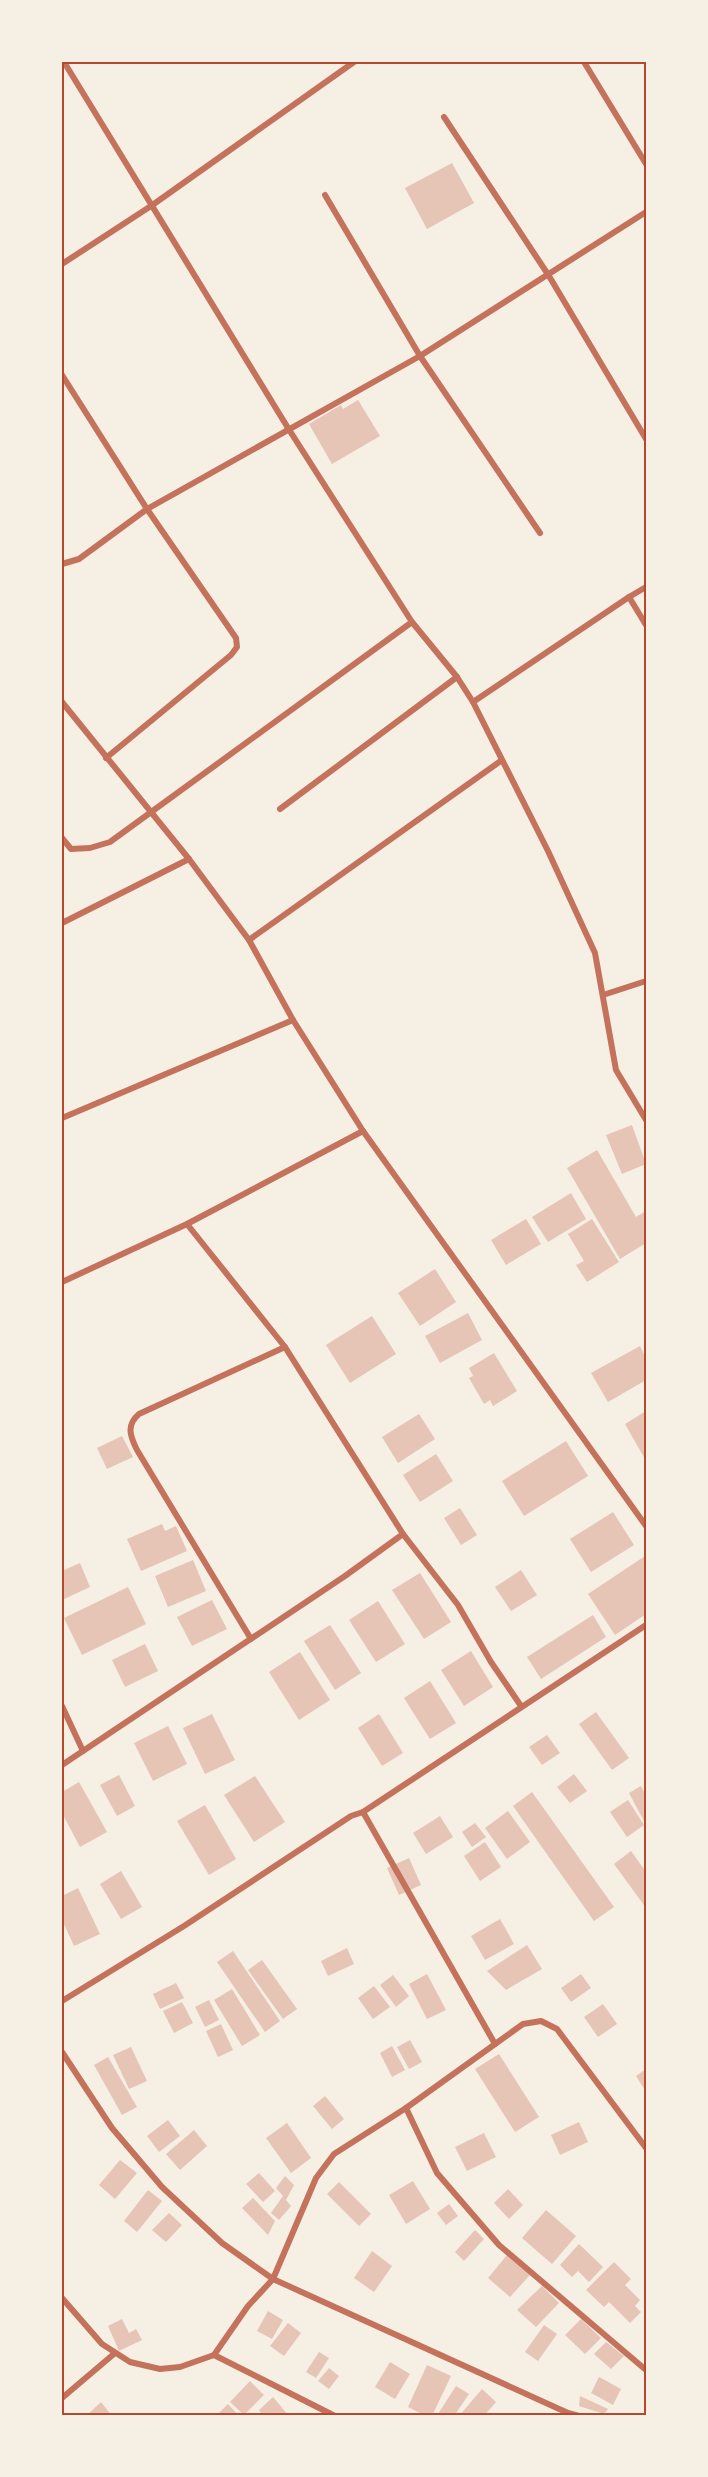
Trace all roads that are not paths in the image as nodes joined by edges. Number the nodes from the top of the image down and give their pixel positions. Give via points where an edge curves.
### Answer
1 (64, 62) edge
2 (354, 62) edge
3 (584, 62) edge
4 (444, 117) dead end
5 (646, 164) edge
6 (325, 195) dead end
7 (151, 206) junction
8 (646, 212) edge
9 (62, 264) edge
10 (549, 276) junction
11 (420, 356) junction
12 (62, 375) edge
13 (288, 428) junction
14 (646, 439) edge
15 (147, 509) junction
16 (540, 533) dead end
17 (62, 564) edge
18 (646, 587) edge
19 (629, 597) junction
20 (412, 622) junction
21 (646, 625) edge
22 (457, 677) junction
23 (62, 702) edge
24 (473, 702) junction
25 (106, 758) junction
26 (502, 760) junction
27 (280, 809) dead end
28 (151, 814) junction
29 (62, 838) edge
30 (189, 860) junction
31 (62, 923) edge
32 (249, 940) junction
33 (646, 981) edge
34 (603, 995) junction
35 (293, 1020) junction
36 (62, 1118) edge
37 (646, 1120) edge
38 (363, 1131) junction
39 (187, 1224) junction
40 (62, 1282) edge
41 (285, 1347) junction
42 (646, 1526) edge
43 (404, 1534) junction
44 (645, 1628) edge
45 (251, 1639) junction
46 (62, 1706) edge
47 (521, 1706) junction
48 (83, 1751) junction
49 (62, 1765) edge
50 (363, 1812) junction
51 (62, 2001) edge
52 (495, 2044) junction
53 (62, 2052) edge
54 (406, 2108) junction
55 (646, 2148) edge
56 (273, 2279) junction
57 (62, 2298) edge
58 (115, 2354) junction
59 (214, 2355) junction
60 (646, 2370) edge
61 (62, 2398) edge
62 (335, 2415) edge
63 (579, 2415) edge

1 - 7 street
2 - 7 street
3 - 5 street
4 - 10 street
6 - 11 street
7 - 9 street
7 - 13 street
8 - 10 street
10 - 11 street
10 - 14 street
11 - 13 street
11 - 16 street
12 - 15 street
13 - 15 street
13 - 20 street
15 - 17 street via 80,559
15 - 25 street via 236,638 237,647
18 - 19 street
19 - 21 street
19 - 24 street
20 - 22 street
20 - 28 street
22 - 24 street
22 - 27 street
23 - 25 street
24 - 26 street
25 - 28 street
26 - 32 street
26 - 34 street via 595,953
28 - 29 street via 110,842 90,848 71,849
28 - 30 street
30 - 31 street
30 - 32 street
32 - 35 street
33 - 34 street
34 - 37 street via 616,1070
35 - 36 street
35 - 38 street
38 - 39 street
38 - 42 street
39 - 40 street
39 - 41 street
41 - 43 street
41 - 45 street via 131,1420 137,1450
43 - 45 street
43 - 47 street via 458,1605
44 - 47 street
45 - 48 street
46 - 48 street
47 - 50 street
48 - 49 street
50 - 51 street
50 - 52 street
52 - 54 street
52 - 55 street via 523,2024 541,2021 557,2029
53 - 56 street via 112,2128 162,2187 222,2243
54 - 56 street via 334,2154 316,2178
54 - 60 street via 437,2173 499,2245
56 - 59 street via 248,2306
56 - 63 street via 558,2409
57 - 58 street
58 - 59 street via 160,2369 180,2367
58 - 61 street
59 - 62 street

